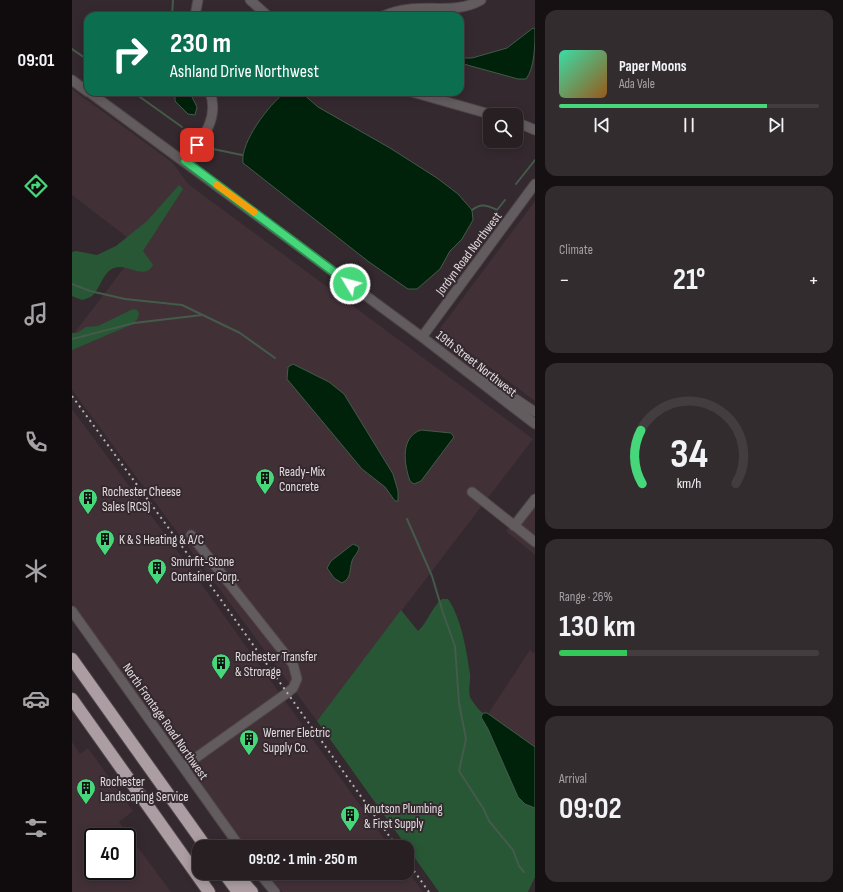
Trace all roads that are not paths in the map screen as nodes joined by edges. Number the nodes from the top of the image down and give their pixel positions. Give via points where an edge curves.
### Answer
1 (198, 0) edge
2 (250, 0) edge
3 (481, 0) edge
4 (196, 12) edge
5 (264, 12) edge
6 (391, 12) edge
7 (72, 80) edge
8 (84, 89) edge
9 (94, 96) edge
10 (211, 96) edge
11 (426, 96) edge
12 (483, 112) edge
13 (523, 125) edge
14 (535, 130) edge
15 (185, 161) junction
16 (535, 184) edge
17 (422, 337) junction
18 (535, 412) edge
19 (535, 424) edge
20 (472, 492) dead end
21 (535, 500) edge
22 (514, 526) junction
23 (191, 535) dead end
24 (535, 542) edge
25 (72, 611) edge
26 (72, 659) edge
27 (72, 699) edge
28 (127, 736) junction
29 (183, 767) junction
30 (201, 840) edge
31 (208, 840) edge
32 (235, 840) edge
33 (179, 850) junction
34 (229, 880) edge
35 (241, 880) edge
36 (264, 880) edge
37 (205, 892) edge
38 (209, 892) edge
39 (238, 892) edge
40 (252, 892) edge
41 (274, 892) edge

1 - 4 street
2 - 5 street
3 - 6 street via 457,6 406,5
7 - 8 street, 19th Street Northwest
9 - 15 street, 19th Street Northwest
10 - 15 street via 213,111 211,124
11 - 12 street
13 - 14 street
15 - 17 street, 19th Street Northwest
16 - 17 street, Jordyn Road Northwest
17 - 18 street, 19th Street Northwest
17 - 19 street, 19th Street Northwest
20 - 22 street
21 - 22 street
22 - 24 street
23 - 29 street via 293,664 298,679 287,693
25 - 29 street, North Frontage Road Northwest
26 - 28 highway
27 - 33 highway
28 - 30 highway
28 - 31 highway
29 - 32 street, North Frontage Road Northwest
33 - 37 highway
33 - 38 highway
34 - 39 highway
35 - 40 highway
36 - 41 street

